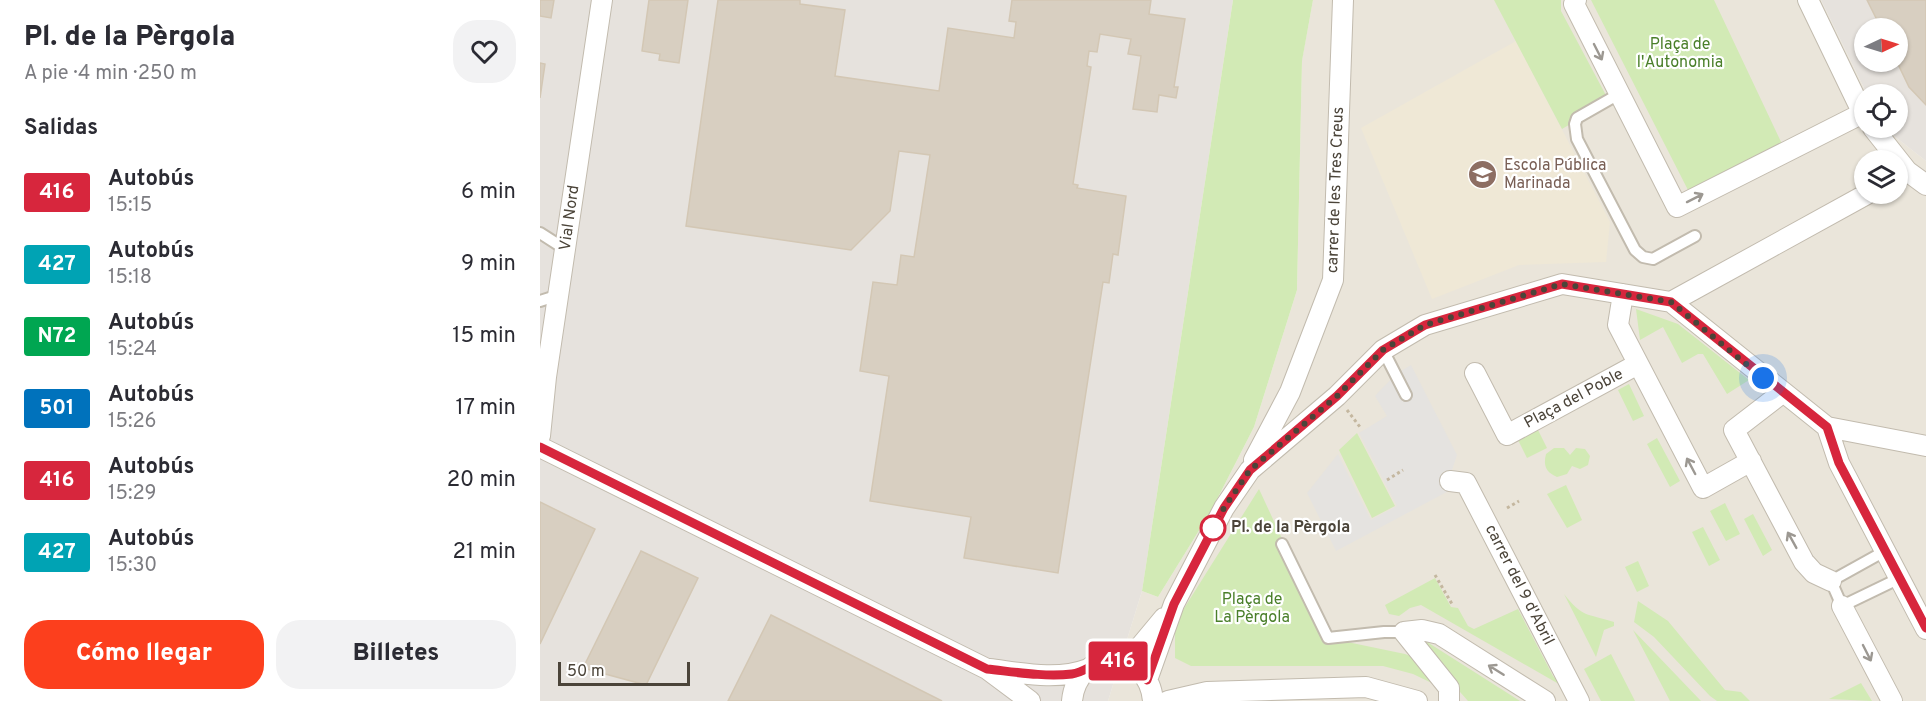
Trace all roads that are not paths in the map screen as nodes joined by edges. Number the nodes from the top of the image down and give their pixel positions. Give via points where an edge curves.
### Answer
1 (602, 0) edge
2 (1343, 0) edge
3 (1576, 0) edge
4 (1808, 0) edge
5 (1854, 93) edge
6 (1619, 94) junction
7 (1854, 125) edge
8 (1908, 177) edge
9 (1926, 185) edge
10 (1854, 202) edge
11 (540, 233) edge
12 (1695, 236) dead end
13 (566, 249) junction
14 (1623, 294) junction
15 (549, 298) edge
16 (1671, 302) junction
17 (1383, 350) junction
18 (1638, 364) junction
19 (1475, 373) dead end
20 (1782, 393) junction
21 (1406, 395) dead end
22 (1827, 427) junction
23 (540, 436) edge
24 (1926, 446) edge
25 (540, 447) edge
26 (1751, 461) junction
27 (1250, 470) junction
28 (1450, 481) dead end
29 (1282, 544) dead end
30 (1885, 551) junction
31 (1900, 578) junction
32 (1831, 581) junction
33 (1174, 604) junction
34 (1842, 606) junction
35 (1926, 628) edge
36 (1404, 632) junction
37 (1116, 660) junction
38 (987, 669) junction
39 (1088, 669) junction
40 (1150, 688) edge
41 (1207, 692) junction
42 (1030, 701) edge
43 (1072, 701) edge
44 (1168, 701) edge
45 (1417, 701) edge
46 (1449, 701) edge
47 (1545, 701) edge
48 (1579, 701) edge
49 (1892, 701) edge

1 - 13 street, Vial Nord
2 - 27 street, carrer de les Tres Creus via 1333,280 1290,392
3 -> 6 street via 1574,4
4 - 5 street
6 -> 7 street via 1677,207
6 - 12 lane via 1577,118 1575,124 1577,139 1635,250 1653,259
8 - 9 street
10 - 16 street
11 - 13 lane
13 - 15 street, Vial Nord
14 - 16 street
14 - 17 street via 1562,284 1425,325
14 - 18 street, Plaça del Poble via 1618,325
15 - 23 street, Vial Nord
16 - 20 street
17 - 21 lane
17 - 27 street via 1337,396
18 - 19 street, Plaça del Poble via 1508,435
26 -> 18 street, Plaça del Poble via 1703,488
20 - 22 street
20 - 26 street via 1734,430
22 - 24 street
22 - 30 street via 1839,463
25 - 38 street
32 -> 26 street via 1814,573 1804,562
27 - 33 street via 1224,508
28 - 48 street, carrer del 9 d'Abril via 1466,483
29 - 36 lane via 1328,638
30 - 31 street
30 - 32 lane
31 - 34 lane
31 - 35 street
32 - 34 lane
33 - 37 street via 1138,648
33 - 40 street
34 -> 49 street
36 - 46 street via 1449,688
47 -> 36 street via 1439,634 1422,630
37 - 39 street
37 - 40 street via 1137,669
38 - 39 street via 1041,675 1074,674
38 - 42 street
39 - 43 street via 1077,682
40 - 41 street
41 - 44 street
41 - 45 street via 1366,687

